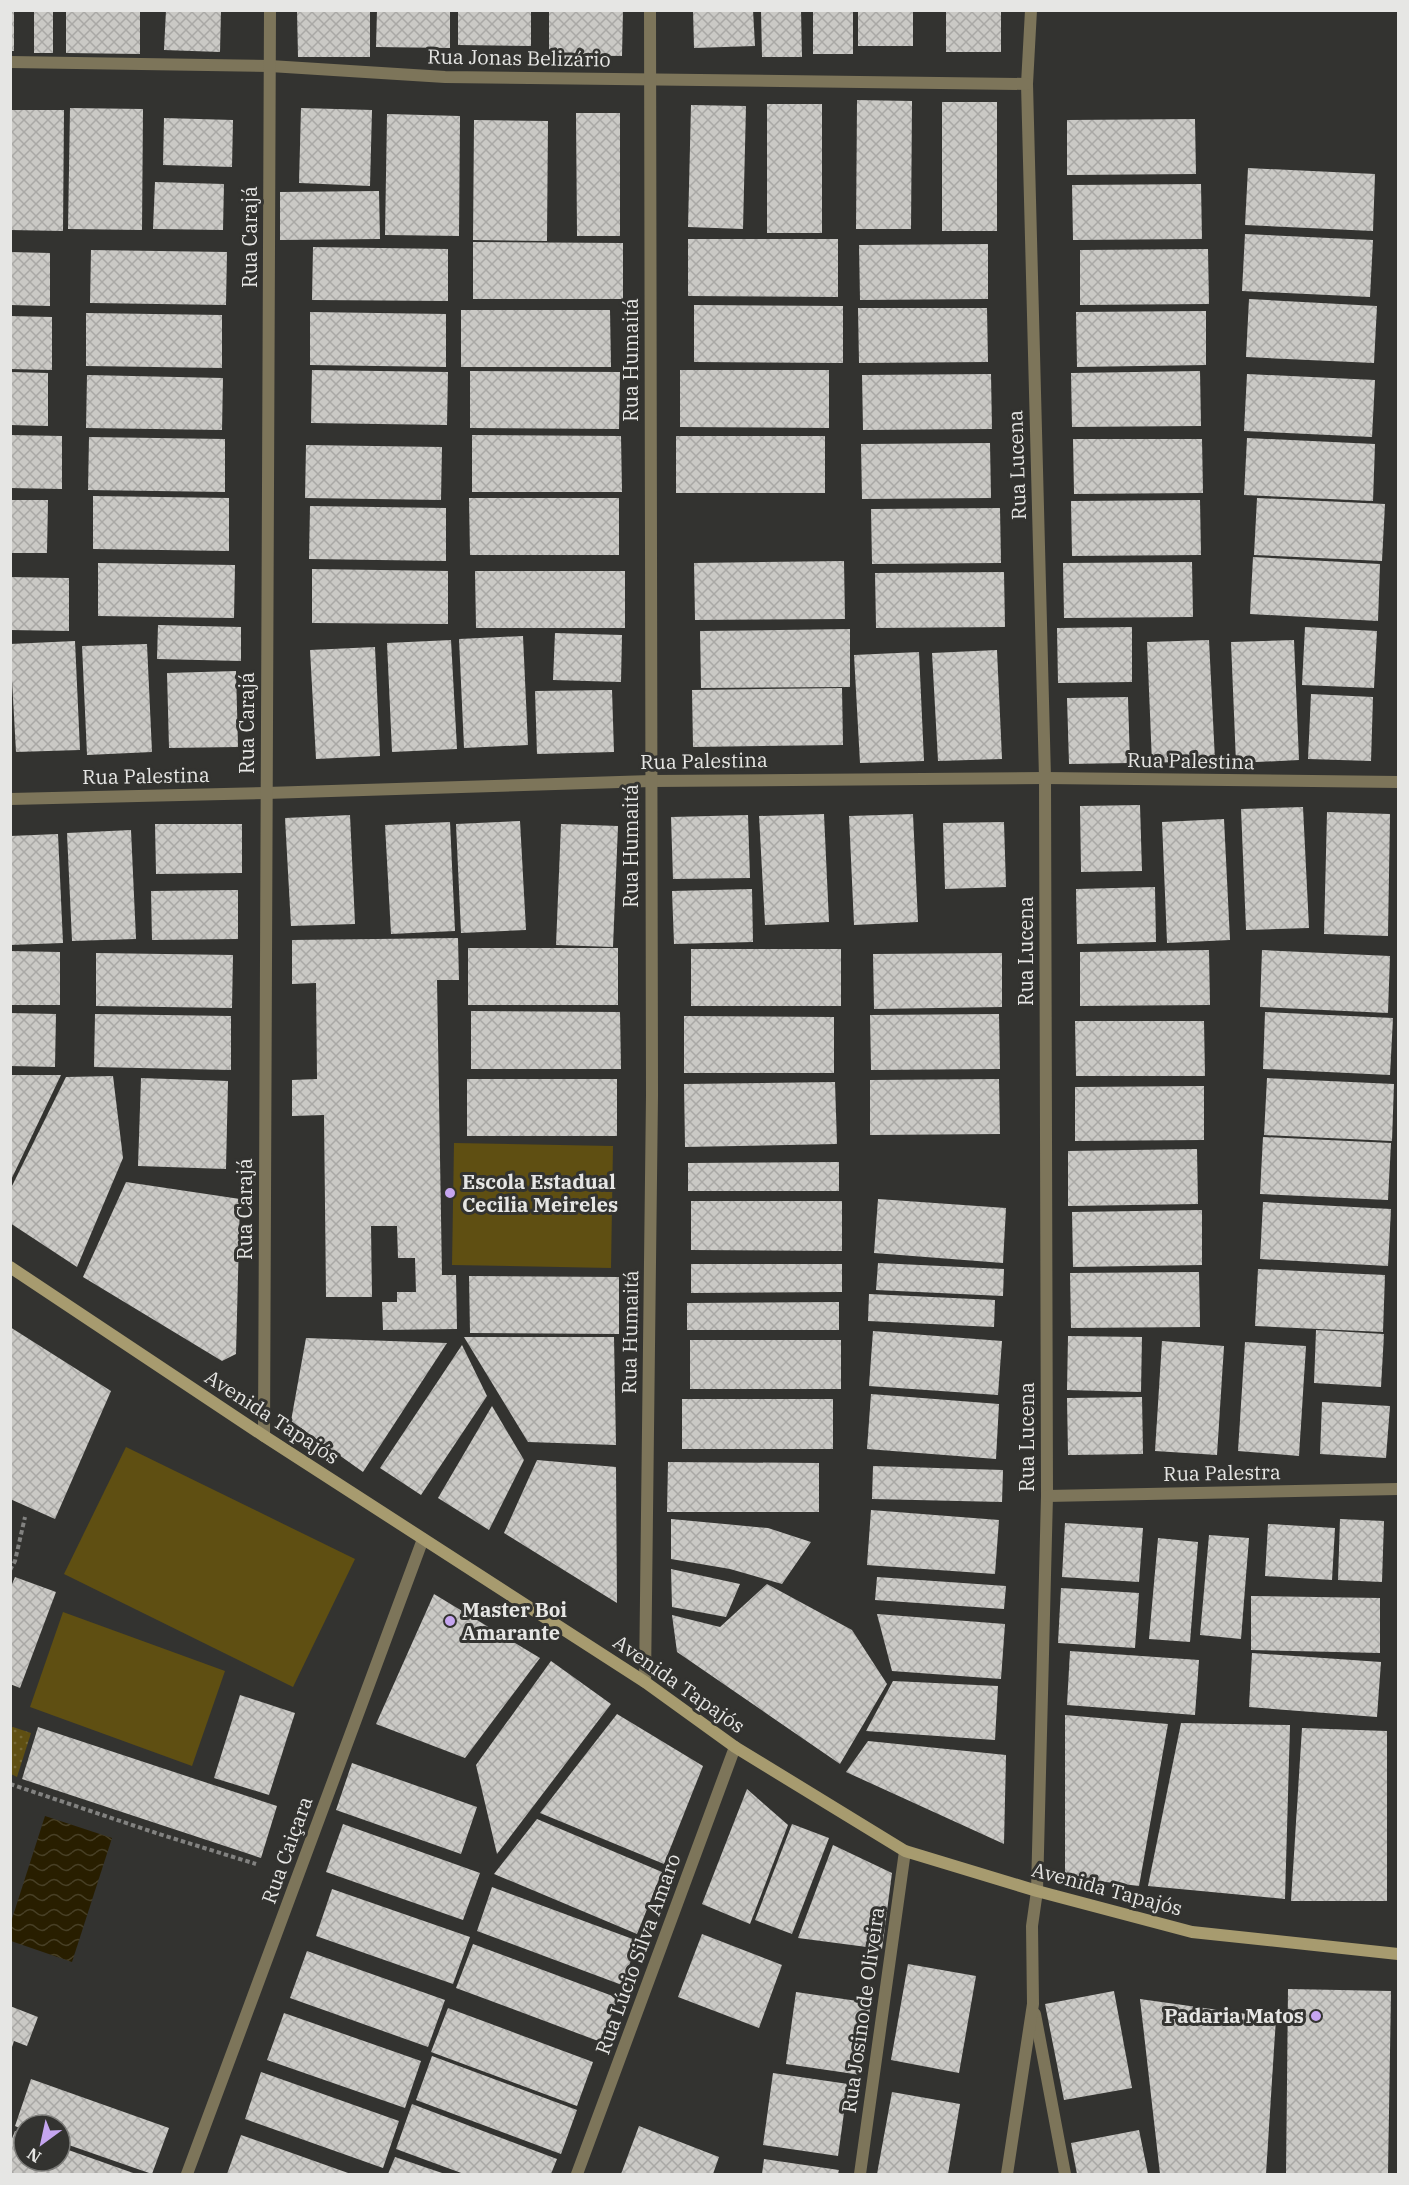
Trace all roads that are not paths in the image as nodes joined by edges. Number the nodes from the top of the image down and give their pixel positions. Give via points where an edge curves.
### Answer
1 (270, 10) edge
2 (650, 10) edge
3 (1031, 10) edge
4 (10, 62) edge
5 (270, 66) junction
6 (650, 80) junction
7 (1027, 84) junction
8 (1045, 778) junction
9 (651, 781) junction
10 (1398, 782) edge
11 (266, 793) junction
12 (10, 799) edge
13 (10, 1268) edge
14 (264, 1436) junction
15 (1398, 1489) edge
16 (1047, 1496) junction
17 (423, 1539) junction
18 (645, 1682) junction
19 (735, 1747) junction
20 (905, 1851) junction
21 (1037, 1891) junction
22 (1398, 1954) edge
23 (1033, 2004) junction
24 (187, 2175) edge
25 (577, 2175) edge
26 (860, 2175) edge
27 (1007, 2175) edge
28 (1065, 2175) edge

1 - 5 street, Rua Carajá
2 - 6 street, Rua Humaitá
3 - 7 street, Rua Lucena
4 - 5 street, Rua Jonas Belizário
5 - 6 street, Rua Jonas Belizário via 445,77
5 - 11 street, Rua Carajá
6 - 7 street, Rua Jonas Belizário
6 - 9 street, Rua Humaitá
7 - 8 street, Rua Lucena
8 - 9 street, Rua Palestina
8 - 10 street, Rua Palestina
8 - 16 street, Rua Lucena
9 - 11 street, Rua Palestina
9 - 18 street, Rua Humaitá via 652,1095
11 - 12 street, Rua Palestina
11 - 14 street, Rua Carajá
13 - 14 main road, Avenida Tapajós
14 - 17 main road, Avenida Tapajós
15 - 16 street, Rua Palestra
16 - 21 street, Rua Lucena
17 - 18 main road, Avenida Tapajós
17 - 24 street, Rua Caiçara
18 - 19 main road, Avenida Tapajós
19 - 20 main road, Avenida Tapajós
19 - 25 street, Rua Lúcio Silva Amaro
20 - 21 main road, Avenida Tapajós
20 - 26 street, Rua Josino de Oliveira
21 - 22 main road, Avenida Tapajós via 1192,1932
21 - 23 street, Rua Lucena via 1032,1926
23 - 27 street
23 - 28 street

